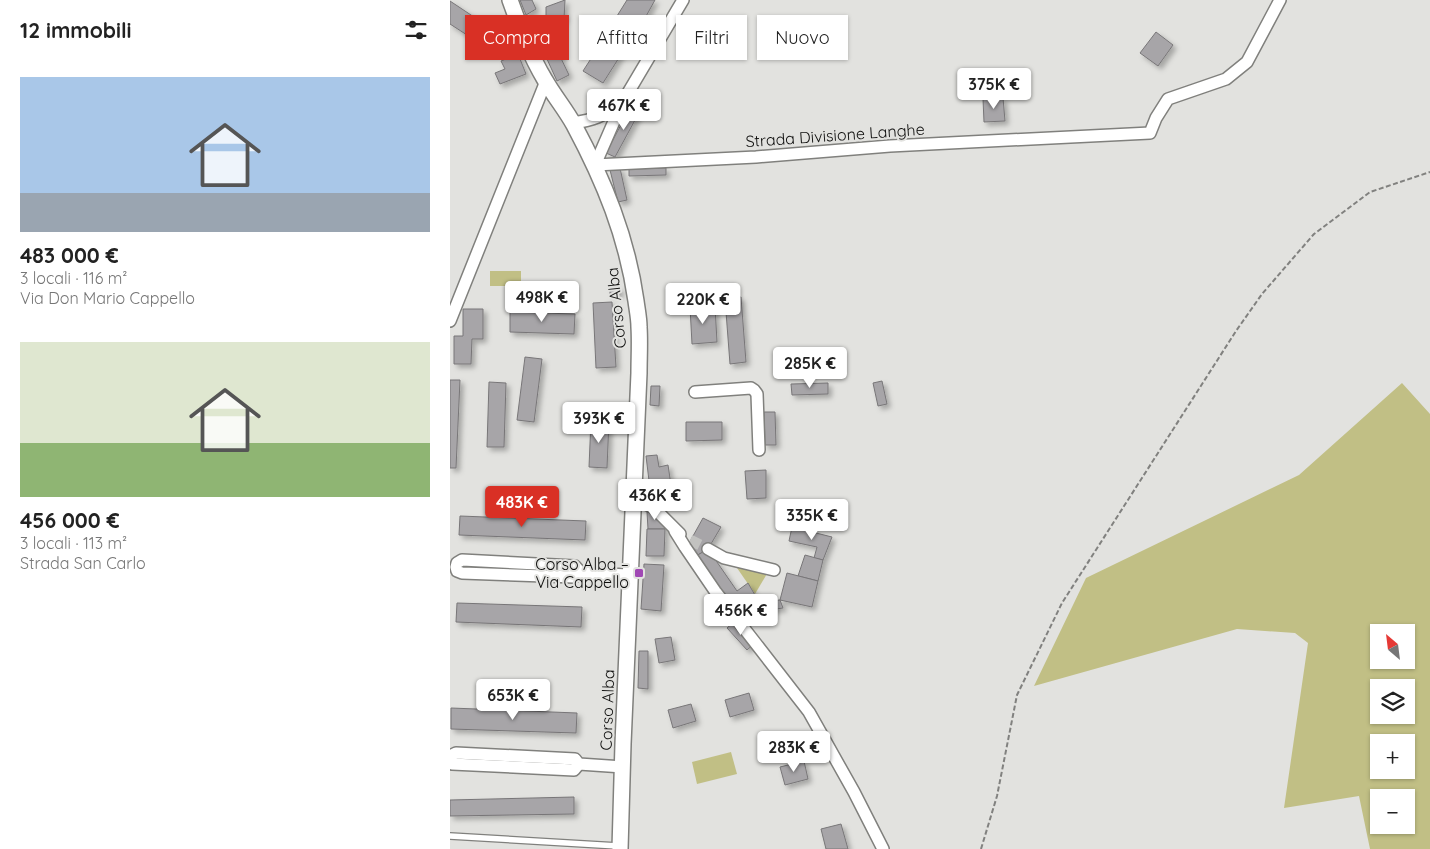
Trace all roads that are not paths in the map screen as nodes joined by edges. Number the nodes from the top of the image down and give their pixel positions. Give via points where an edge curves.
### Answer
1 (510, 0) edge
2 (683, 0) edge
3 (1280, 0) edge
4 (546, 81) junction
5 (622, 103) junction
6 (573, 123) junction
7 (595, 165) junction
8 (450, 321) edge
9 (696, 392) dead end
10 (759, 450) dead end
11 (633, 498) junction
12 (676, 531) junction
13 (690, 540) tunnel mouth
14 (708, 548) tunnel mouth
15 (774, 570) dead end
16 (580, 573) junction
17 (630, 575) junction
18 (450, 756) edge
19 (450, 763) edge
20 (579, 764) junction
21 (623, 767) junction
22 (450, 836) edge
23 (620, 848) edge
24 (883, 849) edge

1 - 4 street, Corso Alba via 532,57
2 - 5 street
3 - 7 street, Strada Divisione Langhe via 1247,62 1226,79 1168,100 1150,133
4 - 6 street, Corso Alba
4 - 8 street
5 - 6 street via 609,113
5 - 7 street
6 - 7 street, Corso Alba
7 - 11 street, Corso Alba via 618,220 639,326
9 - 10 street via 754,390 757,394
11 - 12 street via 654,508
11 - 17 street, Corso Alba
12 - 13 street
12 - 24 street via 715,591 809,712
14 - 15 street via 724,558
16 - 16 street via 575,566 462,560 456,567 462,573 574,577
16 - 17 street
17 - 21 street, Corso Alba
18 - 20 street via 456,753 575,759
19 - 20 street via 574,770
20 - 21 street
21 - 23 street, Corso Alba
22 - 23 lane

